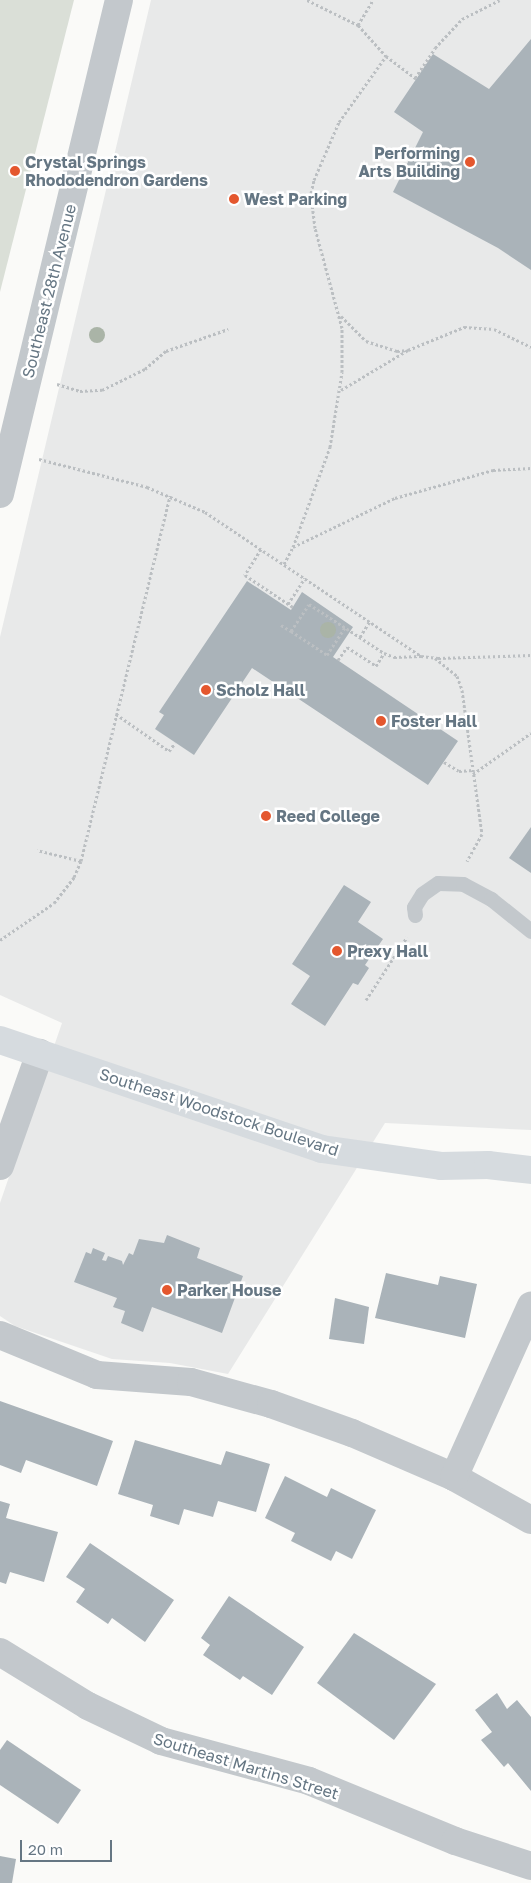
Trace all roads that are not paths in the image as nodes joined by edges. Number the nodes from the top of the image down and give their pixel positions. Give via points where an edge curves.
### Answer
1 (119, 0) edge
2 (0, 494) edge
3 (415, 916) road end
4 (531, 931) edge
5 (0, 1040) edge
6 (40, 1052) junction
7 (0, 1166) edge
8 (531, 1170) edge
9 (531, 1306) edge
10 (0, 1335) edge
11 (454, 1476) junction
12 (531, 1520) edge
13 (0, 1652) edge
14 (531, 1866) edge

1 - 2 street, Southeast 28th Avenue
3 - 4 lane via 414,907 422,894 438,884 463,884 491,899
5 - 6 main road, Southeast Woodstock Boulevard
6 - 7 street
6 - 8 main road, Southeast Woodstock Boulevard via 322,1149 441,1166 488,1165
9 - 11 street
10 - 11 street via 97,1375 191,1382 272,1404
11 - 12 street
13 - 14 street, Southeast Martins Street via 88,1706 161,1741 309,1781 455,1841

